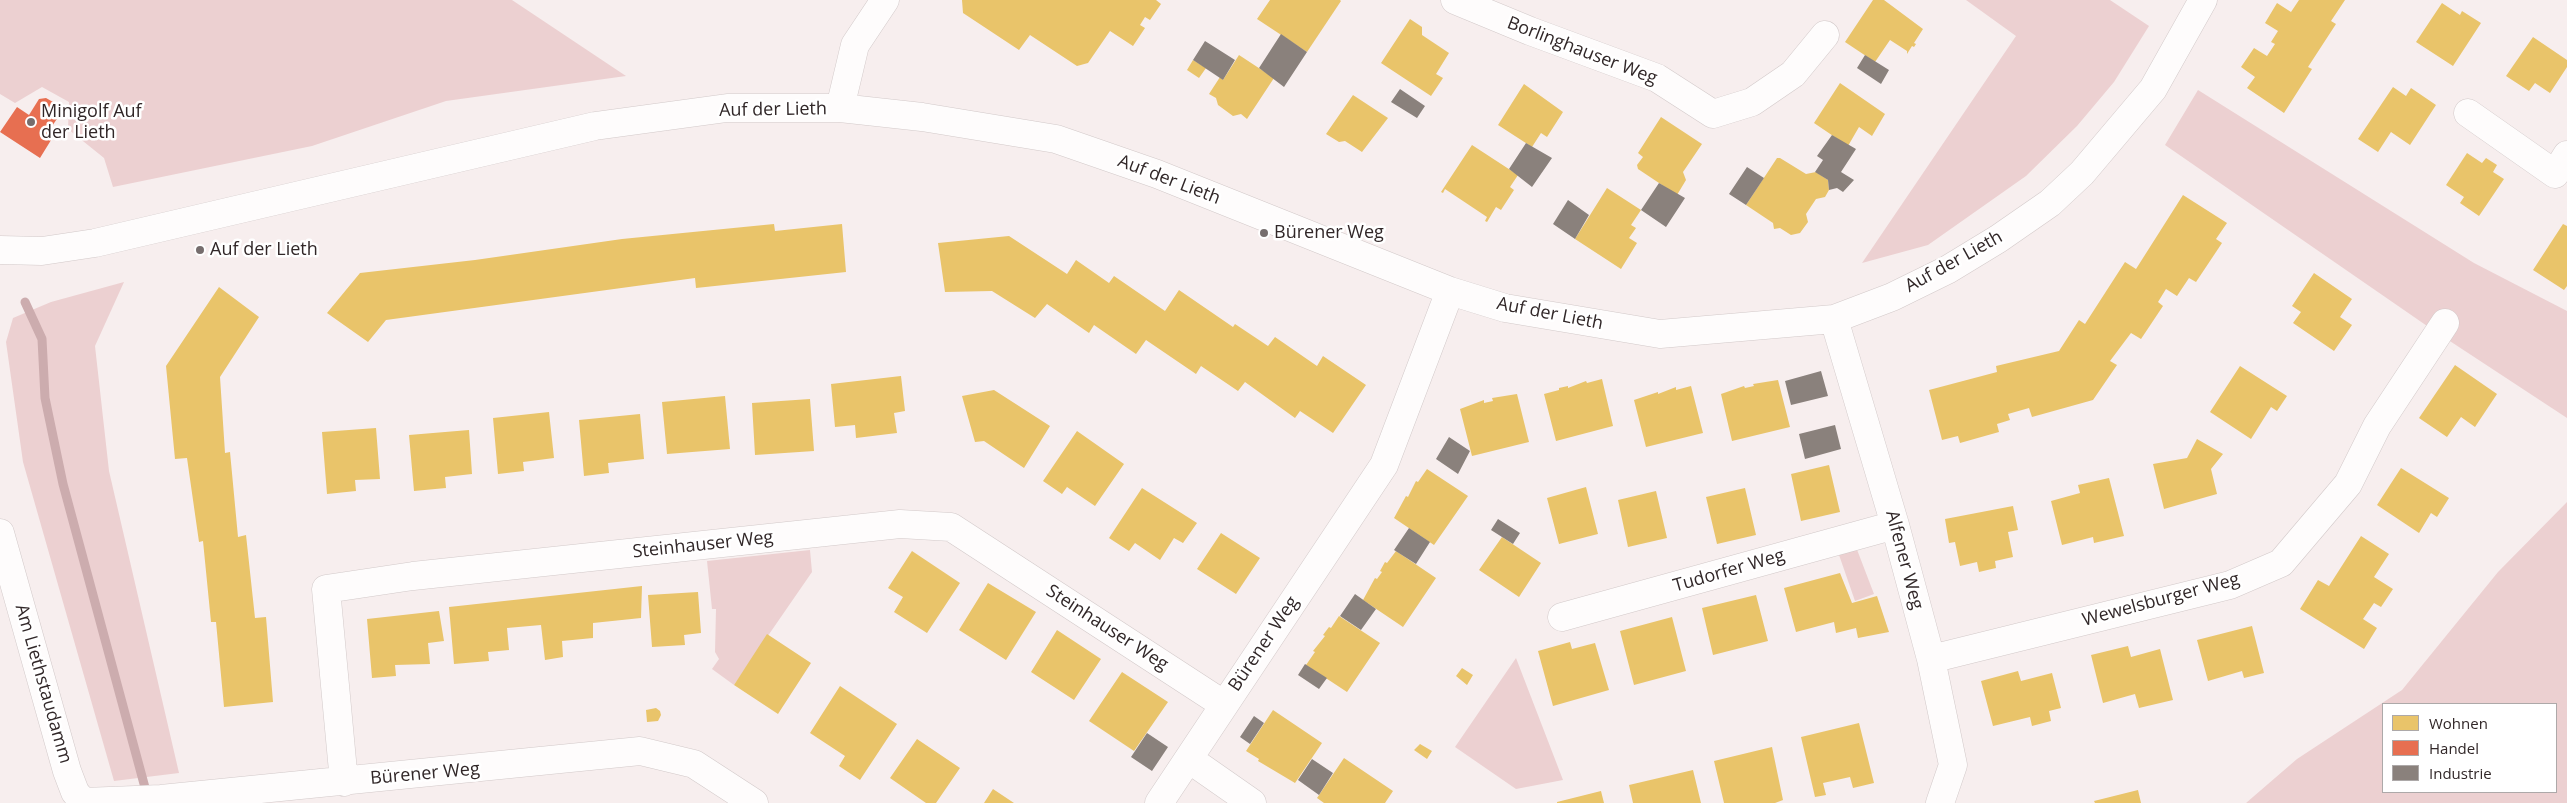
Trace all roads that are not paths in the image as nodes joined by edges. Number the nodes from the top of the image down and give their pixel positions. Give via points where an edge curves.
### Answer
1 (885, 0) edge
2 (1455, 0) edge
3 (2202, 0) edge
4 (1825, 35) dead end
5 (840, 108) junction
6 (2468, 113) dead end
7 (2567, 155) edge
8 (0, 250) edge
9 (1450, 291) junction
10 (1834, 319) junction
11 (2445, 323) dead end
12 (1895, 525) junction
13 (0, 533) edge
14 (1562, 617) dead end
15 (1931, 659) junction
16 (1224, 704) junction
17 (1189, 759) junction
18 (344, 782) junction
19 (214, 798) edge
20 (133, 802) edge
21 (84, 803) edge
22 (754, 803) edge
23 (1159, 803) edge
24 (1252, 803) edge
25 (1940, 803) edge

1 - 5 street via 855,45
2 - 4 street, Borlinghauser Weg via 1657,78 1713,114 1752,102 1793,74
3 - 10 street, Auf der Lieth via 2153,89 2082,174 2050,203 1947,270 1892,297
5 - 8 street, Auf der Lieth via 728,108 595,126 95,243 42,251
5 - 9 street, Auf der Lieth via 922,117 1056,139 1165,178
6 - 7 street via 2555,174
9 - 10 street, Auf der Lieth via 1505,308 1660,334
9 - 16 street, Bürener Weg via 1384,465
10 - 12 street, Alfener Weg
11 - 15 street, Wewelsburger Weg via 2377,426 2348,484 2281,563 2230,585
12 - 14 street, Tudorfer Weg
12 - 15 street, Alfener Weg
13 - 21 street, Am Liethstaudamm via 67,771 75,792
15 - 25 street, Alfener Weg via 1953,765
16 - 17 street, Bürener Weg
16 - 18 street, Steinhauser Weg via 951,528 900,524 326,588
17 - 23 street, Bürener Weg
17 - 24 street
18 - 19 street, Bürener Weg
18 - 22 street, Bürener Weg via 640,752 694,764
19 - 20 street, Bürener Weg
20 - 21 street, Bürener Weg

